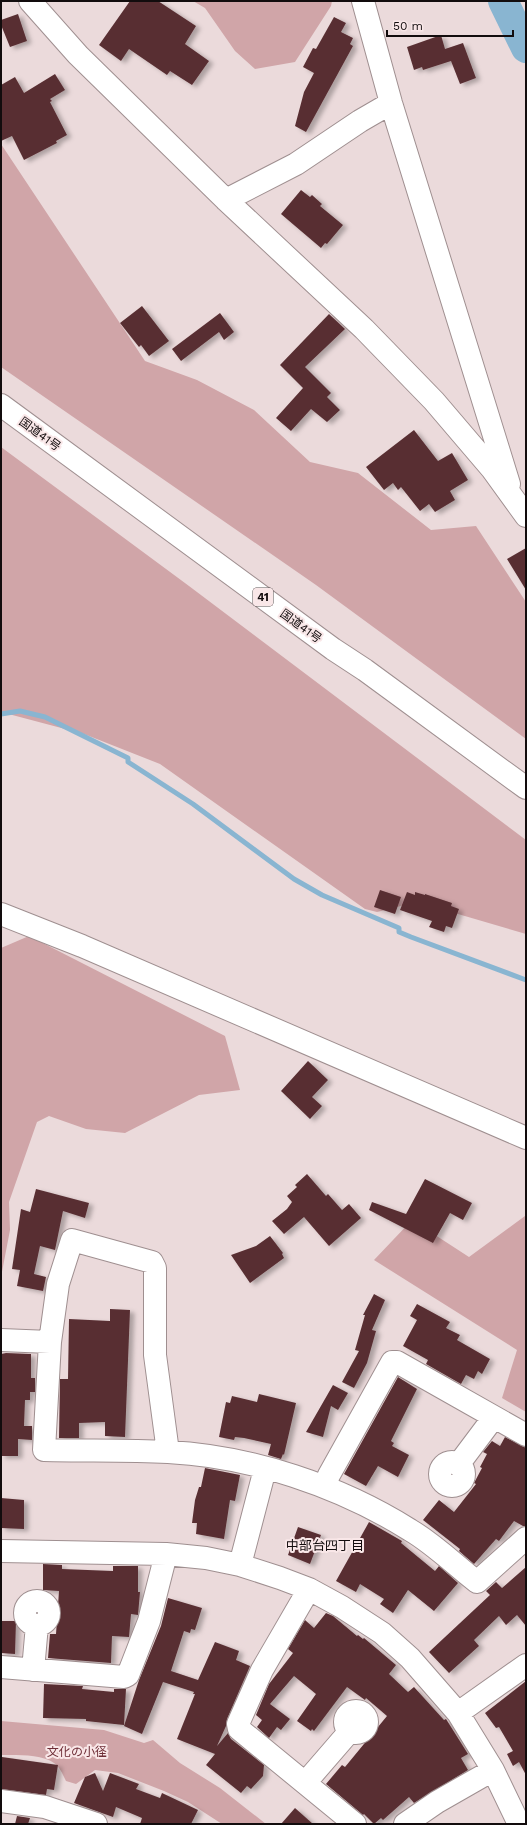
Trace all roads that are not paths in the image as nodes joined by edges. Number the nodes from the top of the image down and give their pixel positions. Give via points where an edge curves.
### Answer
1 (30, 1) edge
2 (363, 1) edge
3 (391, 104) junction
4 (226, 200) junction
5 (1, 405) edge
6 (1, 416) edge
7 (520, 508) edge
8 (365, 670) junction
9 (526, 777) edge
10 (526, 788) edge
11 (526, 798) edge
12 (1, 914) edge
13 (526, 1138) edge
14 (1, 1340) edge
15 (50, 1342) junction
16 (494, 1416) junction
17 (526, 1435) edge
18 (168, 1452) junction
19 (458, 1465) dead end
20 (265, 1468) junction
21 (325, 1486) junction
22 (526, 1538) edge
23 (1, 1551) edge
24 (166, 1554) junction
25 (240, 1565) junction
26 (309, 1589) junction
27 (37, 1625) dead end
28 (526, 1665) edge
29 (1, 1667) edge
30 (33, 1670) junction
31 (458, 1713) junction
32 (350, 1731) dead end
33 (492, 1770) junction
34 (305, 1783) junction
35 (1, 1801) edge
36 (96, 1824) edge
37 (355, 1824) edge
38 (405, 1824) edge
39 (519, 1824) edge

1 - 4 main road via 78,55
2 - 3 main road
3 - 4 main road via 360,121 296,164
3 - 7 main road
4 - 7 main road via 364,329 434,401 492,469
5 - 8 main road, 国道41号 / 41
6 - 11 main road, 国道41号 / 41 via 326,655
8 - 9 main road, 41 via 450,723
8 - 10 main road, 国道41号 / 41
12 - 13 main road
14 - 15 main road
15 - 18 main road via 44,1450
15 - 18 main road via 58,1284 72,1240 152,1262 155,1268 155,1355
16 - 17 main road
16 - 19 main road
16 - 21 main road via 403,1365 392,1362
18 - 20 main road via 205,1456
20 - 21 main road
20 - 25 main road
21 - 22 main road via 411,1530 477,1582
23 - 24 main road
24 - 25 main road
24 - 30 main road via 149,1621 128,1676
25 - 26 main road
26 - 31 main road via 342,1606 382,1633 410,1658
26 - 34 main road via 262,1670 238,1724 239,1729
27 - 30 main road
28 - 31 main road
29 - 30 main road
31 - 33 main road
32 - 34 main road
33 - 38 main road
33 - 39 main road
34 - 37 main road
35 - 36 main road via 45,1807

